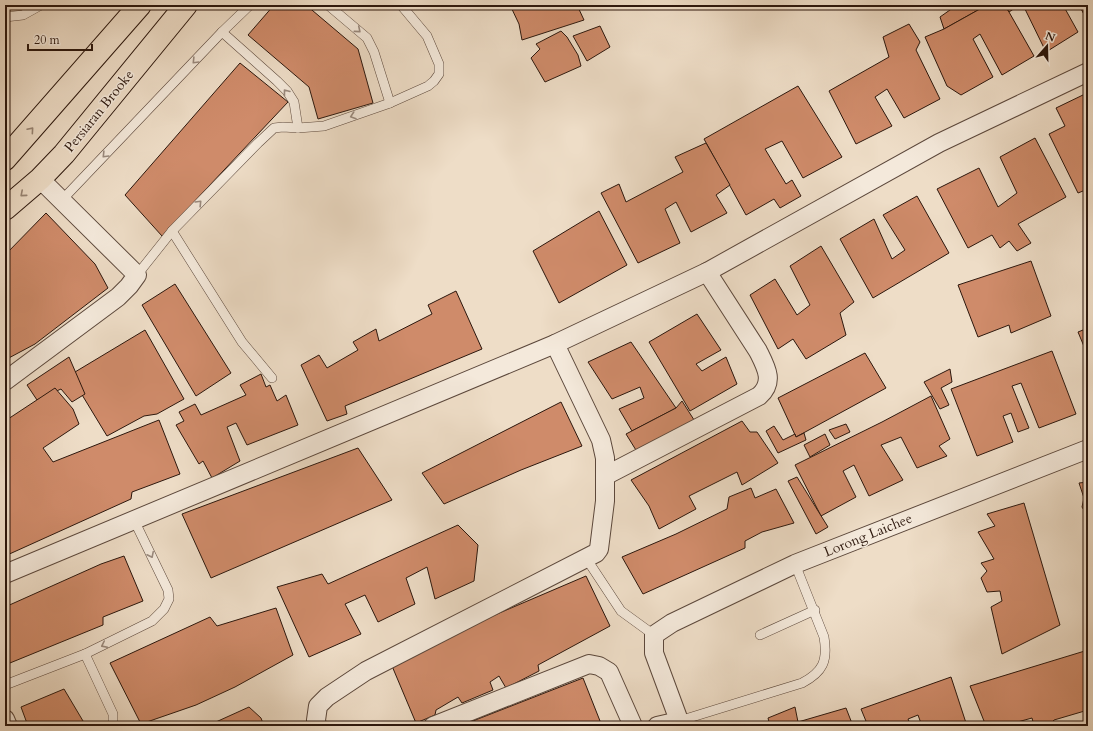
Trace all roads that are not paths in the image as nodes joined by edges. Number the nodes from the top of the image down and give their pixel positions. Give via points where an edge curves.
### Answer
1 (41, 5) edge
2 (140, 5) edge
3 (186, 5) edge
4 (250, 5) edge
5 (328, 5) edge
6 (401, 5) edge
7 (5, 17) edge
8 (222, 32) junction
9 (1088, 72) edge
10 (390, 103) junction
11 (298, 128) junction
12 (5, 159) edge
13 (40, 180) junction
14 (62, 201) junction
15 (5, 209) edge
16 (172, 231) junction
17 (707, 272) junction
18 (137, 275) junction
19 (555, 344) junction
20 (272, 378) dead end
21 (5, 381) edge
22 (1088, 448) edge
23 (605, 476) junction
24 (134, 520) junction
25 (586, 558) junction
26 (795, 564) junction
27 (5, 574) edge
28 (815, 610) junction
29 (654, 635) junction
30 (760, 635) dead end
31 (85, 654) junction
32 (5, 685) edge
33 (5, 719) edge
34 (680, 723) edge
35 (8, 726) edge
36 (111, 726) edge
37 (317, 726) edge
38 (433, 726) edge
39 (633, 726) edge
40 (657, 726) edge

1 - 7 lane via 23,15
12 -> 2 main road
3 - 13 main road, Persiaran Brooke
4 - 8 lane
5 -> 10 lane via 367,38
6 - 10 lane via 427,36 439,64 439,74 428,86
11 -> 8 lane via 294,102 287,91
8 -> 14 lane
9 - 17 street via 939,143
10 -> 11 lane via 324,126
16 -> 11 lane via 274,128
13 - 14 street
13 -> 15 main road, Persiaran Brooke
14 - 18 street
16 - 18 lane
16 - 20 lane via 242,342
17 - 19 street
17 - 23 street via 761,358 768,375 768,386 760,396
18 - 21 street via 118,297
19 - 23 street via 601,440
19 - 24 street
22 - 26 street, Lorong Laichee
23 - 25 street via 601,543 596,553
24 - 27 street
24 -> 31 lane via 168,590 169,599 164,610 152,621
25 - 29 lane via 621,611
25 - 37 street via 366,671 318,706
26 - 28 lane
26 - 29 street, Lorong Laichee via 672,623
28 - 30 lane
28 - 34 lane via 826,650 822,665 813,677 802,683
29 - 34 street via 654,652
31 - 32 lane
31 - 36 lane via 113,714
33 - 35 street
34 - 40 street
38 - 39 street via 589,664 609,672

